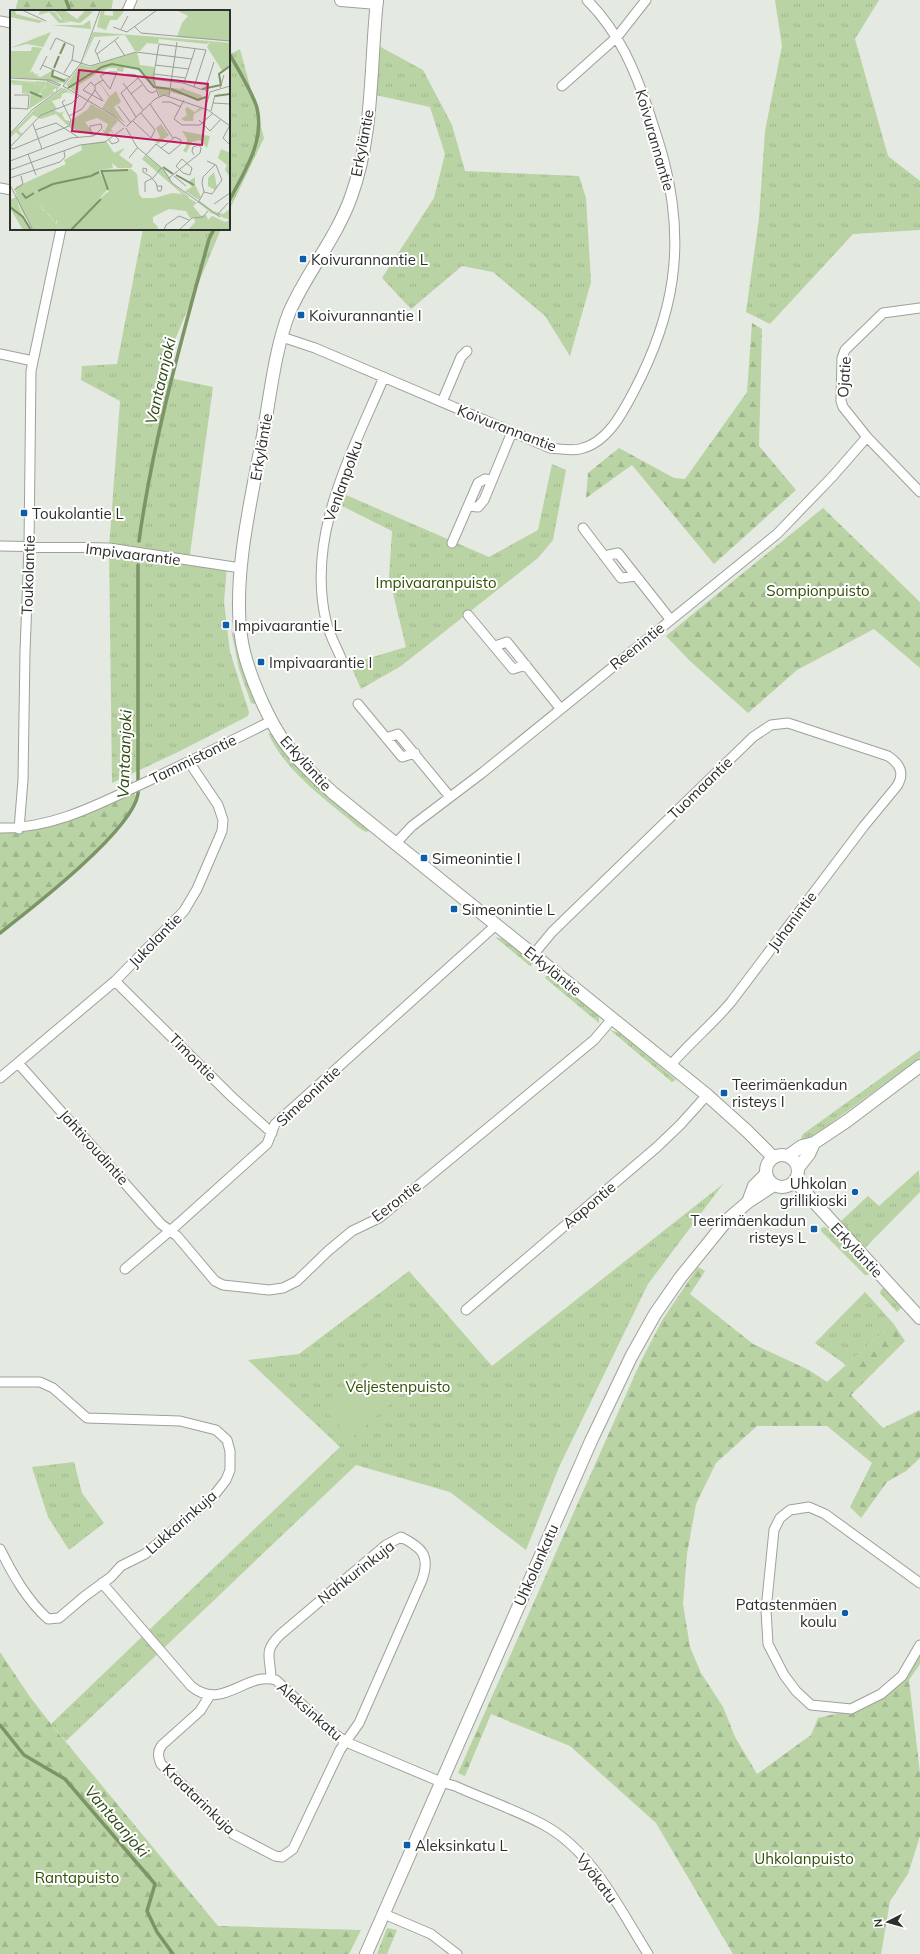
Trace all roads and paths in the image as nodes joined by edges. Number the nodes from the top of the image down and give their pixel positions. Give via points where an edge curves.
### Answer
1 (132, 0) edge
2 (341, 0) edge
3 (587, 0) edge
4 (646, 0) edge
5 (377, 1) edge
6 (127, 10) edge
7 (0, 21) edge
8 (10, 23) edge
9 (618, 37) junction
10 (562, 86) dead end
11 (0, 188) edge
12 (10, 190) edge
13 (61, 230) edge
14 (920, 308) edge
15 (282, 337) junction
16 (467, 351) dead end
17 (0, 354) edge
18 (33, 361) junction
19 (384, 377) junction
20 (442, 402) junction
21 (512, 432) junction
22 (867, 437) junction
23 (920, 492) edge
24 (583, 528) dead end
25 (452, 543) dead end
26 (0, 546) edge
27 (29, 547) junction
28 (604, 556) junction
29 (241, 568) junction
30 (636, 576) junction
31 (468, 615) dead end
32 (670, 620) junction
33 (341, 658) dead end
34 (358, 704) dead end
35 (560, 708) junction
36 (271, 721) junction
37 (190, 762) junction
38 (900, 768) joint
39 (450, 797) junction
40 (0, 828) edge
41 (19, 829) junction
42 (396, 843) junction
43 (496, 925) junction
44 (534, 955) junction
45 (115, 980) junction
46 (612, 1019) junction
47 (18, 1063) junction
48 (670, 1066) junction
49 (920, 1066) edge
50 (0, 1078) edge
51 (706, 1095) junction
52 (272, 1133) junction
53 (814, 1142) junction
54 (788, 1156) junction
55 (773, 1157) junction
56 (798, 1168) junction
57 (766, 1174) junction
58 (795, 1181) junction
59 (774, 1185) junction
60 (748, 1202) junction
61 (169, 1231) junction
62 (125, 1269) dead end
63 (466, 1310) dead end
64 (920, 1316) edge
65 (0, 1382) edge
66 (0, 1549) edge
67 (102, 1583) junction
68 (920, 1583) edge
69 (920, 1646) edge
70 (270, 1679) junction
71 (210, 1695) junction
72 (346, 1742) junction
73 (441, 1782) junction
74 (384, 1914) junction
75 (366, 1954) edge
76 (457, 1954) edge
77 (648, 1954) edge

1 - 6 street
2 - 5 street
3 - 9 street, Koivurannantie
4 - 9 street
5 - 15 street, Erkyläntie via 369,123 360,166 351,197 300,290 288,315
7 - 8 street
9 - 10 street
9 - 21 street, Koivurannantie via 638,79 664,160 671,192 675,231 674,267 662,330 623,413 605,435 591,446 579,450 550,448
11 - 12 street
13 - 18 street, Toukolantie
14 - 22 street, Ojatie via 883,313 845,350 842,358 843,407
15 - 19 street, Koivurannantie
15 - 29 street, Erkyläntie
16 - 20 street via 461,357
17 - 18 street
18 - 27 street, Toukolantie
19 - 20 street, Koivurannantie
19 - 33 street, Venlanpolku via 338,484 324,539 320,569 322,599 327,623
20 - 21 street, Koivurannantie
21 - 25 street via 484,500 478,507 468,506
22 - 23 street
22 - 32 street, Reenintie via 777,534
24 - 28 street
26 - 27 street, Impivaarantie
27 - 29 street, Impivaarantie via 109,548
27 - 41 street, Toukolantie via 23,780
28 - 30 street via 621,578
28 - 30 street via 618,553
29 - 36 street, Erkyläntie via 238,606 241,637 253,682
30 - 32 street
31 - 35 street via 513,669 526,665
32 - 35 street, Reenintie
34 - 39 street via 402,757 414,753
35 - 39 street, Reenintie
36 - 37 street, Tammistontie
36 - 42 street, Erkyläntie via 306,768
37 - 41 street, Tammistontie via 66,818
37 - 45 street, Jukolantie via 218,805 223,820 222,831 197,889 184,911
38 - 44 street, Tuomaantie via 897,762 888,756 788,723 770,725 741,748 552,932
38 - 48 street, Juhanintie via 897,786 731,1002 711,1026
39 - 42 street, Reenintie via 412,826
40 - 41 street, Tammistontie
42 - 43 street, Erkyläntie
43 - 44 street, Erkyläntie
43 - 52 street, Simeonintie via 275,1124
44 - 46 street, Erkyläntie
45 - 47 street, Jukolantie
45 - 52 street, Timontie via 232,1097
46 - 48 street, Erkyläntie
46 - 61 street, Eerontie via 594,1040 378,1218 352,1231 297,1281 283,1288 268,1290 223,1285 214,1281 177,1236
47 - 50 street, Jukolantie
47 - 61 street, Jahtivoudintie
48 - 51 street, Erkyläntie
49 - 53 street via 847,1121
51 - 55 street, Erkyläntie
51 - 63 street, Aapontie via 657,1147
52 - 61 street, Simeonintie via 267,1144
53 - 54 street via 802,1146
53 - 56 street via 809,1154
54 - 55 street
54 - 56 street
55 - 57 street via 767,1165
56 - 58 street
57 - 59 street via 770,1183
57 - 60 street, Uhkolankatu via 754,1186
58 - 59 street via 784,1187
58 - 64 street, Erkyläntie
59 - 60 street, Uhkolankatu
60 - 73 street, Uhkolankatu via 727,1220 680,1278 655,1314 631,1358 591,1441
61 - 62 street, Simeonintie
65 - 67 street, Lukkarinkuja via 40,1382 53,1388 86,1418 180,1421 216,1430 227,1440 230,1470 226,1480 212,1498 146,1554 121,1566
66 - 67 street, Lukkarinkuja via 25,1593 48,1620 60,1618
67 - 71 street via 192,1686 199,1692
68 - 69 street via 825,1514 809,1507 790,1510 780,1518 774,1530 766,1610 768,1644 784,1675 811,1705 851,1709 881,1694 902,1676
70 - 71 street, Aleksinkatu via 259,1680 220,1695
70 - 72 street, Aleksinkatu via 279,1683 329,1730
70 - 72 street, Nahkurinkuja via 267,1651 272,1642 386,1545 401,1537 417,1546 424,1555 422,1580 359,1723
71 - 72 street, Kraatarinkuja via 200,1710 162,1745 158,1757 161,1764 233,1834 275,1856 282,1858 293,1849
72 - 73 street, Aleksinkatu
73 - 74 street, Uhkolankatu
73 - 77 street, Vyökatu via 545,1825 571,1845 593,1867
74 - 75 street, Uhkolankatu
74 - 76 street via 431,1934

